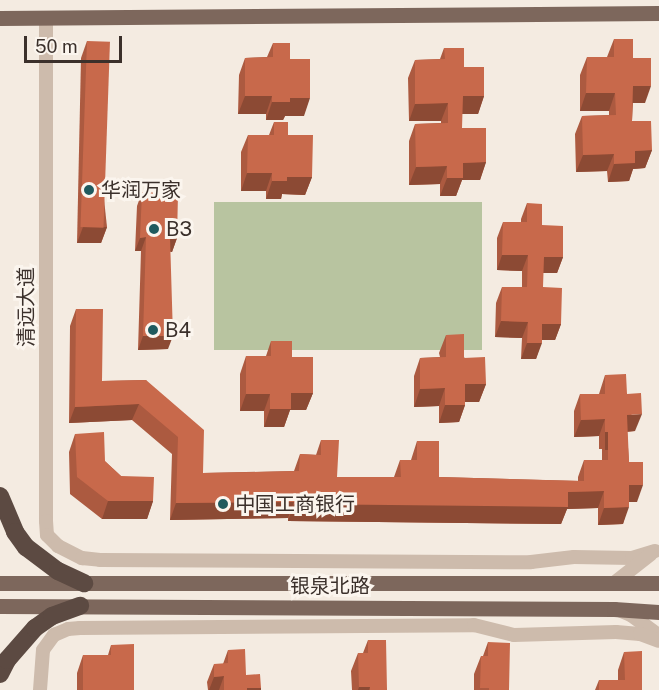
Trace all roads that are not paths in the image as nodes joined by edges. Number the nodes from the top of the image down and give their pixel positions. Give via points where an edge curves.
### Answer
1 (659, 13) edge
2 (0, 18) edge
3 (46, 19) junction
4 (0, 496) edge
5 (657, 549) edge
6 (100, 560) joint
7 (0, 583) edge
8 (84, 583) junction
9 (614, 583) junction
10 (659, 583) edge
11 (0, 606) edge
12 (80, 606) junction
13 (614, 609) junction
14 (659, 612) edge
15 (659, 635) edge
16 (659, 641) edge
17 (0, 674) edge
18 (40, 690) edge

1 - 3 main road
2 - 3 main road
3 - 6 street, 清远大道 via 47,535 58,546 82,558
4 - 8 highway via 26,547 58,571
5 - 6 street, 银泉北路 via 632,558 574,557 531,562
5 - 9 street
7 - 8 main road, 银泉北路
8 - 9 main road, 银泉北路
9 - 10 main road, 银泉北路
11 - 12 main road, 银泉北路
12 - 13 main road, 银泉北路
12 - 17 highway via 52,616 35,628
13 - 14 main road, 银泉北路
13 - 15 street via 631,615
16 - 18 street, 银泉北路 via 616,632 514,635 474,625 80,628 54,635 43,650

